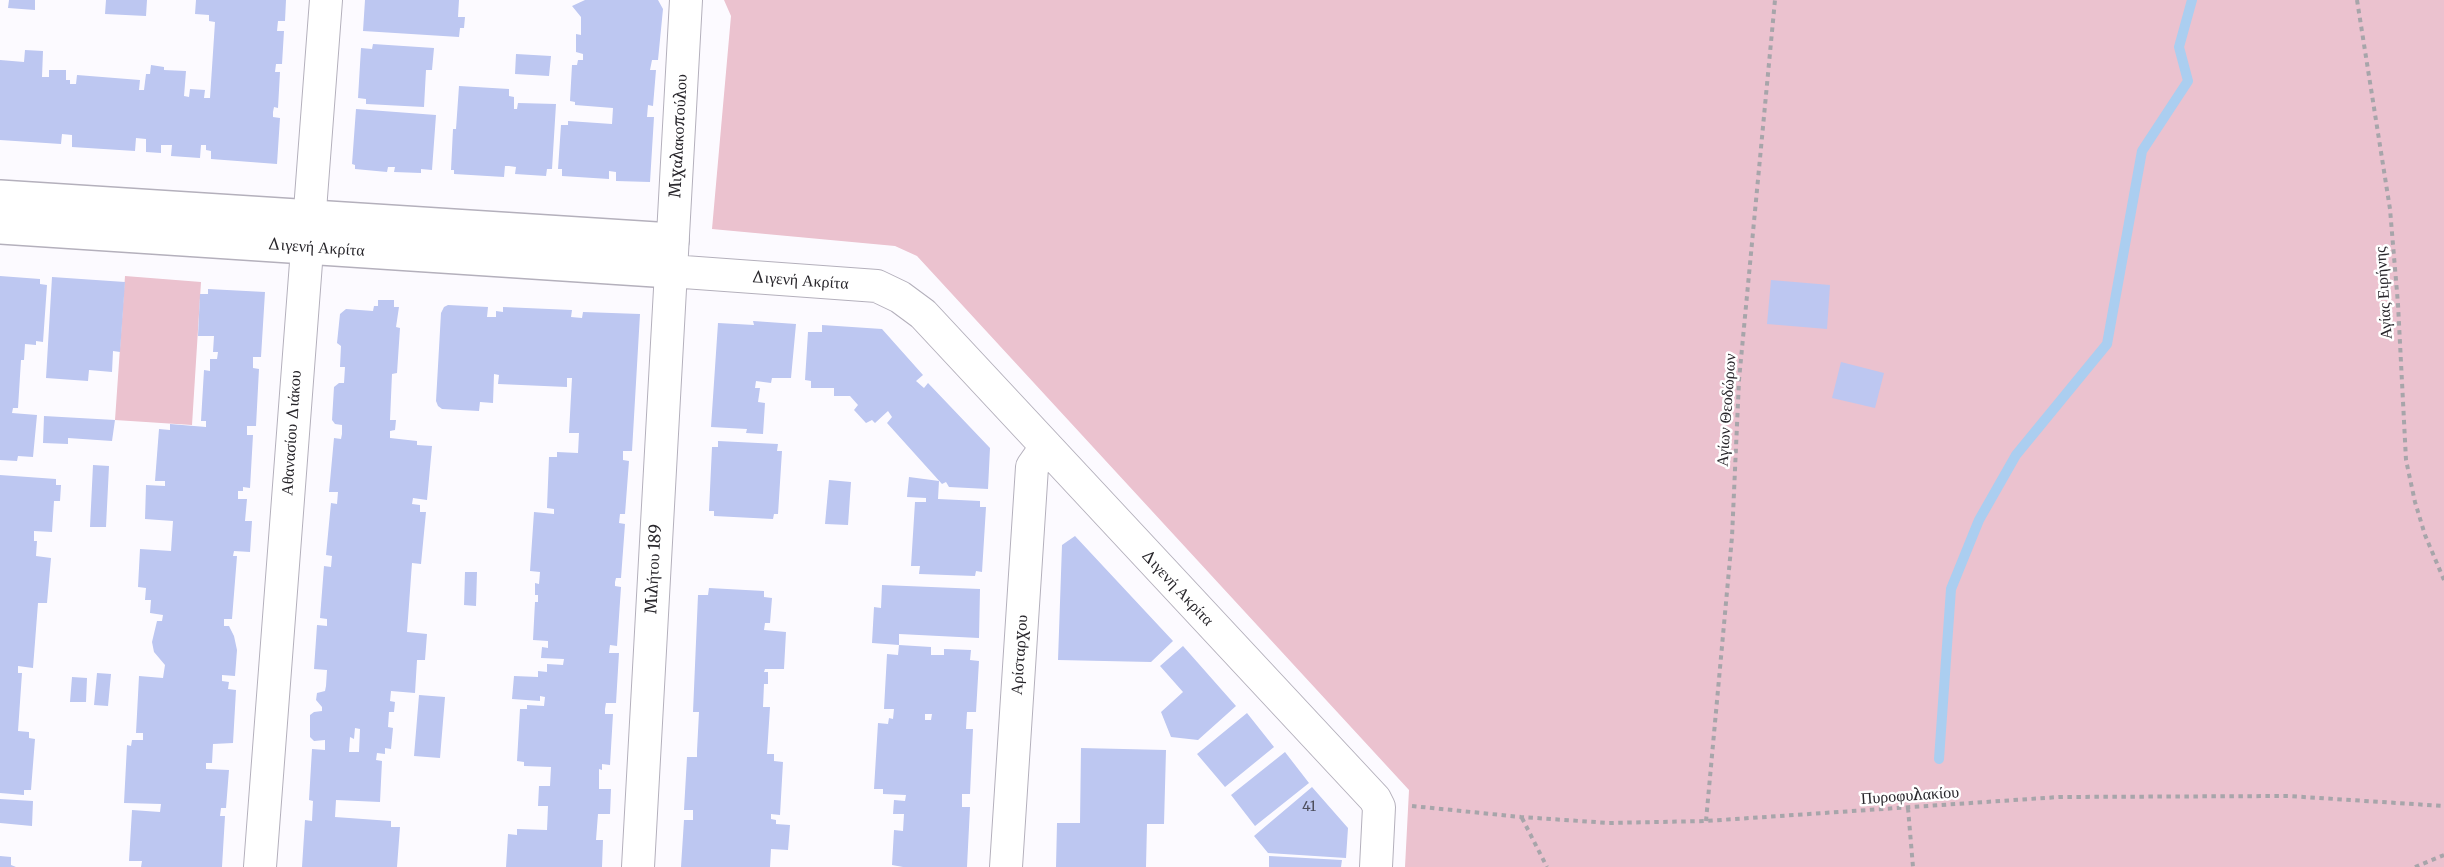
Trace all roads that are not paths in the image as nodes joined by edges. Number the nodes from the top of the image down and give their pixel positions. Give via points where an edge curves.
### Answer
1 (326, 0) edge
2 (686, 0) edge
3 (0, 197) edge
4 (0, 227) edge
5 (308, 232) junction
6 (671, 256) junction
7 (1046, 447) junction
8 (260, 867) edge
9 (638, 867) edge
10 (1006, 867) edge
11 (1376, 867) edge

1 - 5 street, Αθανασίου Διάκου
2 - 6 street, Μιχαλακοπούλου
3 - 5 street, Διγενή Ακρίτα
4 - 5 street, Διγενή Ακρίτα
5 - 6 street, Διγενή Ακρίτα
5 - 8 street, Αθανασίου Διάκου
6 - 7 street, Διγενή Ακρίτα via 877,286 900,297 923,314
6 - 9 street, Μιλήτου 189
7 - 10 street, Αρίσταρχου via 1032,467
7 - 11 street, Διγενή Ακρίτα via 1363,786 1379,807

